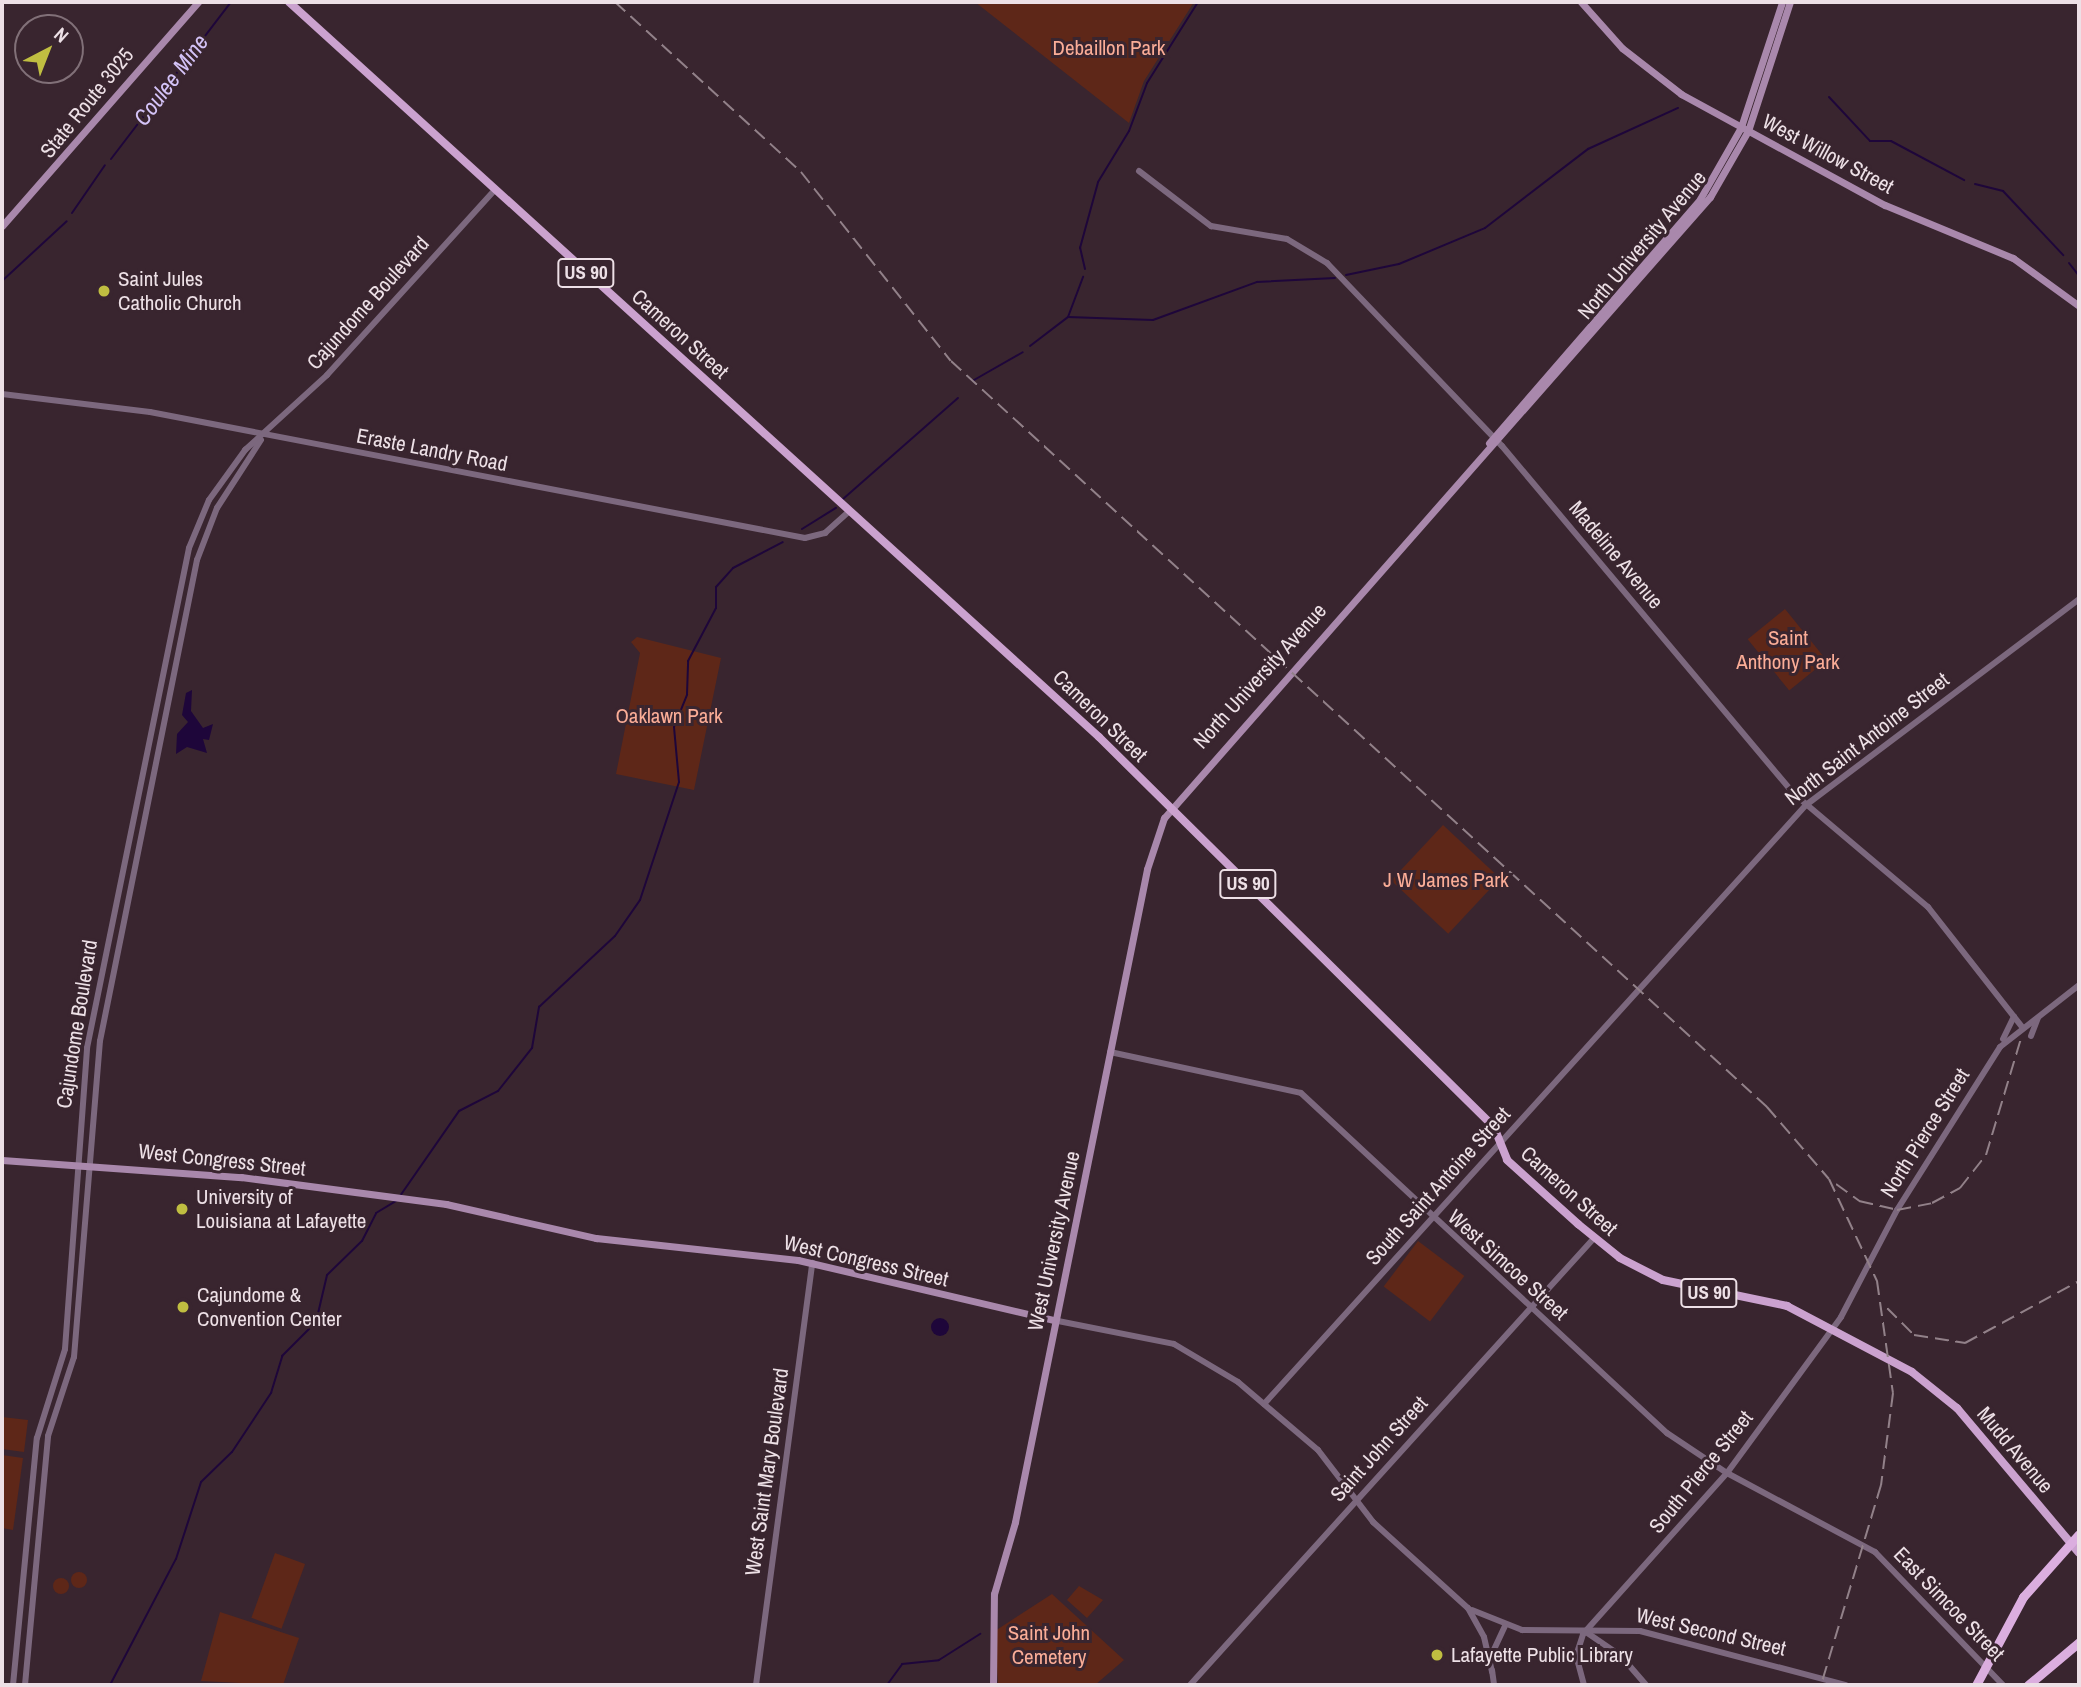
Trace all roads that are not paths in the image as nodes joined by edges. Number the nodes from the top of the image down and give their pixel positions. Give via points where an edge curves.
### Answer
1 (198, 2) edge
2 (289, 2) edge
3 (1581, 2) edge
4 (1790, 2) edge
5 (1783, 8) edge
6 (1745, 129) junction
7 (1139, 171) dead end
8 (495, 190) junction
9 (2, 226) edge
10 (2079, 306) edge
11 (2, 394) edge
12 (263, 436) junction
13 (1492, 439) junction
14 (848, 513) junction
15 (2079, 599) edge
16 (1806, 805) junction
17 (1170, 807) junction
18 (2079, 985) edge
19 (1637, 989) joint
20 (2014, 1016) junction
21 (2039, 1016) junction
22 (2023, 1028) junction
23 (2031, 1036) dead end
24 (2000, 1047) junction
25 (1110, 1052) junction
26 (1501, 1142) junction
27 (2, 1160) edge
28 (77, 1166) junction
29 (88, 1166) junction
30 (1432, 1220) junction
31 (1594, 1238) junction
32 (812, 1263) junction
33 (68, 1292) junction
34 (1529, 1307) junction
35 (1053, 1320) junction
36 (1833, 1327) junction
37 (75, 1346) junction
38 (1918, 1377) joint
39 (1265, 1404) junction
40 (1727, 1473) junction
41 (1355, 1502) junction
42 (2079, 1534) edge
43 (2070, 1542) junction
44 (1869, 1548) joint
45 (2079, 1553) edge
46 (1468, 1608) junction
47 (1505, 1626) junction
48 (1586, 1632) junction
49 (2079, 1642) edge
50 (1984, 1666) junction
51 (1492, 1672) junction
52 (13, 1685) edge
53 (25, 1685) edge
54 (756, 1685) edge
55 (993, 1685) edge
56 (1190, 1685) edge
57 (1494, 1685) edge
58 (1584, 1685) edge
59 (1646, 1685) edge
60 (1846, 1685) edge
61 (1976, 1685) edge
62 (2003, 1685) edge
63 (2028, 1685) edge

1 - 9 main road, State Route 3025
2 - 8 main road, Cameron Street / US 90
3 - 6 main road, West Willow Street via 1647,71
4 - 5 main road, North University Avenue
5 - 6 main road, North University Avenue
6 - 10 main road, West Willow Street via 1885,205 2013,258
6 - 13 main road, North University Avenue via 1696,216
7 - 13 street, Madeline Avenue via 1211,226 1279,237 1316,253
8 - 12 street, Cajundome Boulevard
8 - 14 main road, Cameron Street / US 90
11 - 12 street, Eraste Landry Road via 107,405
12 - 14 street, Eraste Landry Road via 805,538 825,533
12 - 28 street, Cajundome Boulevard via 213,494 182,570 87,1048
12 - 29 street, Cajundome Boulevard via 217,508 192,580 100,1041
13 - 16 street, Madeline Avenue
13 - 17 main road, North University Avenue
14 - 17 main road, Cameron Street / US 90
15 - 16 street, North Saint Antoine Street
16 - 19 street, North Saint Antoine Street
16 - 20 street, Madeline Avenue via 1928,907
17 - 25 main road, West University Avenue via 1151,853
17 - 26 main road, Cameron Street / US 90 via 1494,1127
18 - 21 street, North Pierce Street
19 - 26 street, South Saint Antoine Street
20 - 22 street, Madeline Avenue
20 - 24 street
21 - 22 street, North Pierce Street
21 - 23 street
22 - 24 street, North Pierce Street
24 - 36 street, North Pierce Street via 1897,1210 1872,1267
25 - 30 street, West Simcoe Street via 1301,1093
25 - 35 main road, West University Avenue
26 - 30 street, South Saint Antoine Street
26 - 31 main road, Cameron Street / US 90 via 1507,1160
27 - 28 main road, West Congress Street
28 - 29 main road, West Congress Street
28 - 33 street, Cajundome Boulevard
29 - 32 main road, West Congress Street via 392,1196 596,1238
29 - 37 street, Cajundome Boulevard
30 - 34 street, West Simcoe Street
30 - 39 street, South Saint Antoine Street
31 - 34 street, Saint John Street
31 - 36 main road, Cameron Street / US 90 via 1663,1280 1787,1306
32 - 35 main road, West Congress Street
32 - 54 street, West Saint Mary Boulevard
33 - 37 street via 69,1344
33 - 52 street, Cajundome Boulevard via 65,1349 40,1421 29,1492
34 - 40 street, West Simcoe Street via 1667,1433
34 - 41 street, Saint John Street
35 - 39 street, West Congress Street via 1174,1344 1218,1367
35 - 55 main road, West University Avenue via 1015,1522 990,1615
36 - 38 main road, Cameron Street / US 90
36 - 40 street, South Pierce Street
37 - 53 street, Cajundome Boulevard via 48,1436
38 - 43 main road, Mudd Avenue / US 90 via 1956,1408
39 - 41 street, West Congress Street via 1318,1450
40 - 44 street, West Simcoe Street
40 - 48 street, South Pierce Street
41 - 46 street, West Congress Street
41 - 56 street, Saint John Street
42 - 43 highway
43 - 45 main road, Mudd Avenue / US 90
43 - 50 highway via 2023,1597
44 - 50 street, East Simcoe Street
46 - 47 street, West Second Street
46 - 51 street, West Congress Street via 1484,1637
47 - 48 street, West Second Street
47 - 51 street via 1491,1649
48 - 58 street via 1576,1656
48 - 59 street via 1621,1656
48 - 60 street, West Second Street via 1655,1634
49 - 63 highway
50 - 61 highway
50 - 62 street, East Simcoe Street
51 - 57 street

